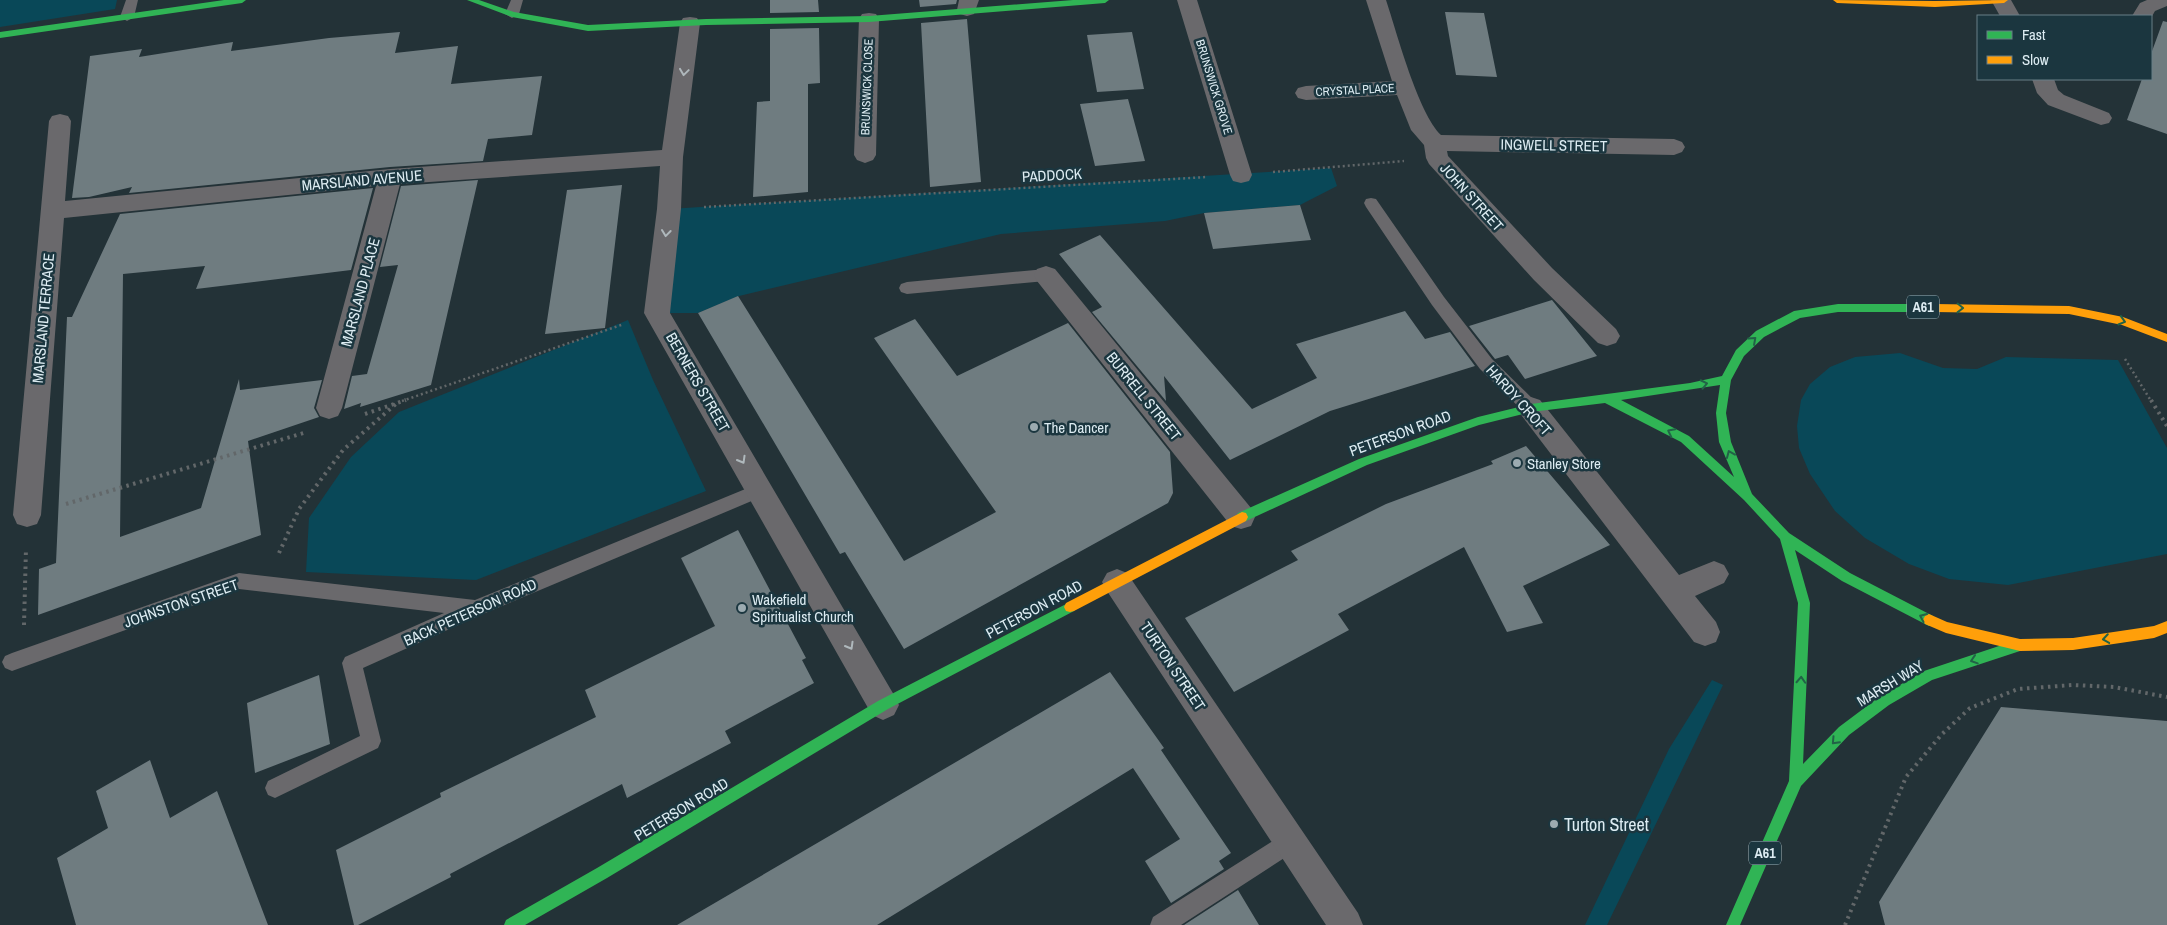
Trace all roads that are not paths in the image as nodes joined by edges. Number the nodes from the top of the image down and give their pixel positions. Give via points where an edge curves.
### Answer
1 (132, 0) edge
2 (242, 0) edge
3 (471, 0) edge
4 (517, 0) edge
5 (1105, 0) edge
6 (1187, 0) edge
7 (1376, 0) edge
8 (1837, 0) edge
9 (2003, 0) edge
10 (2162, 3) edge
11 (968, 5) edge
12 (512, 14) junction
13 (2010, 15) edge
14 (2143, 15) edge
15 (127, 17) junction
16 (869, 18) junction
17 (690, 23) junction
18 (0, 35) edge
19 (2043, 80) edge
20 (1404, 87) junction
21 (1306, 93) dead end
22 (2101, 118) dead end
23 (60, 121) dead end
24 (1674, 147) dead end
25 (1436, 151) junction
26 (865, 155) dead end
27 (672, 157) junction
28 (1241, 175) road end
29 (390, 177) junction
30 (1371, 203) dead end
31 (52, 212) junction
32 (1046, 275) joint
33 (907, 288) dead end
34 (2148, 329) junction
35 (2167, 330) edge
36 (1607, 336) dead end
37 (2167, 338) edge
38 (1726, 380) junction
39 (1604, 398) junction
40 (329, 408) dead end
41 (1531, 408) junction
42 (760, 490) junction
43 (1748, 497) junction
44 (27, 515) road end
45 (1241, 516) junction
46 (1785, 538) junction
47 (1714, 574) dead end
48 (1117, 582) junction
49 (1674, 591) junction
50 (476, 608) junction
51 (2167, 627) edge
52 (1705, 632) dead end
53 (2154, 632) junction
54 (2167, 635) edge
55 (2020, 645) junction
56 (17, 660) road end
57 (883, 704) junction
58 (1796, 781) junction
59 (275, 788) dead end
60 (1290, 841) junction
61 (511, 925) edge
62 (1161, 925) edge
63 (1346, 925) edge
64 (1733, 925) edge

1 - 15 lane
2 - 15 main road
3 - 12 main road
4 - 12 lane
5 - 11 main road
6 - 28 street, BRUNSWICK GROVE
7 - 20 street, JOHN STREET
8 - 9 main road via 1935,4
9 - 13 street
10 - 14 street via 2147,7
11 - 16 main road
12 - 17 main road via 588,28
15 - 18 main road
16 - 17 main road
16 - 26 street, BRUNSWICK CLOSE
17 -> 27 street, BERNERS STREET
19 - 22 street via 2048,93 2056,100
20 - 21 street, CRYSTAL PLACE
20 - 25 street, JOHN STREET via 1422,130
23 - 31 street, MARSLAND TERRACE
24 - 25 street, INGWELL STREET
25 - 36 street, JOHN STREET via 1543,274
27 - 29 street, MARSLAND AVENUE
27 -> 42 street, BERNERS STREET via 657,312
29 - 31 street, MARSLAND AVENUE
29 - 40 street, MARSLAND PLACE
30 - 41 lane, HARDY CROFT via 1486,364
31 - 44 street, MARSLAND TERRACE
32 - 33 lane
32 - 45 street, BURRELL STREET
34 - 35 main road, A61
34 - 37 main road, A61
38 -> 34 main road, A61 via 1740,352 1760,334 1798,314 1838,308 2069,310
39 -> 38 main road, PETERSON ROAD
43 -> 38 main road, A61 via 1725,442 1721,413
39 - 41 main road, PETERSON ROAD
43 -> 39 main road via 1685,439
41 - 45 main road, PETERSON ROAD via 1478,421 1363,462
41 - 49 street, HARDY CROFT
42 - 50 lane, BACK PETERSON ROAD
42 -> 57 street, BERNERS STREET
43 - 46 main road, A61
45 - 48 main road, PETERSON ROAD
55 -> 46 main road, A61 via 1946,627 1910,611 1846,577
58 -> 46 main road, MARSH WAY / A61 via 1804,603
47 - 49 street
48 - 57 main road, PETERSON ROAD
48 - 60 street, TURTON STREET
49 - 52 street, HARDY CROFT
50 - 56 lane, JOHNSTON STREET via 239,581
50 - 59 lane, BACK PETERSON ROAD via 352,663 371,741
51 - 53 main road, A61
53 - 54 main road
53 -> 55 main road, A61 via 2073,644
55 -> 58 main road, MARSH WAY / A61 via 1928,675 1884,701 1844,730
57 - 61 main road, PETERSON ROAD
58 - 64 main road, MARSH WAY / A61
60 - 62 lane
60 - 63 street, TURTON STREET

